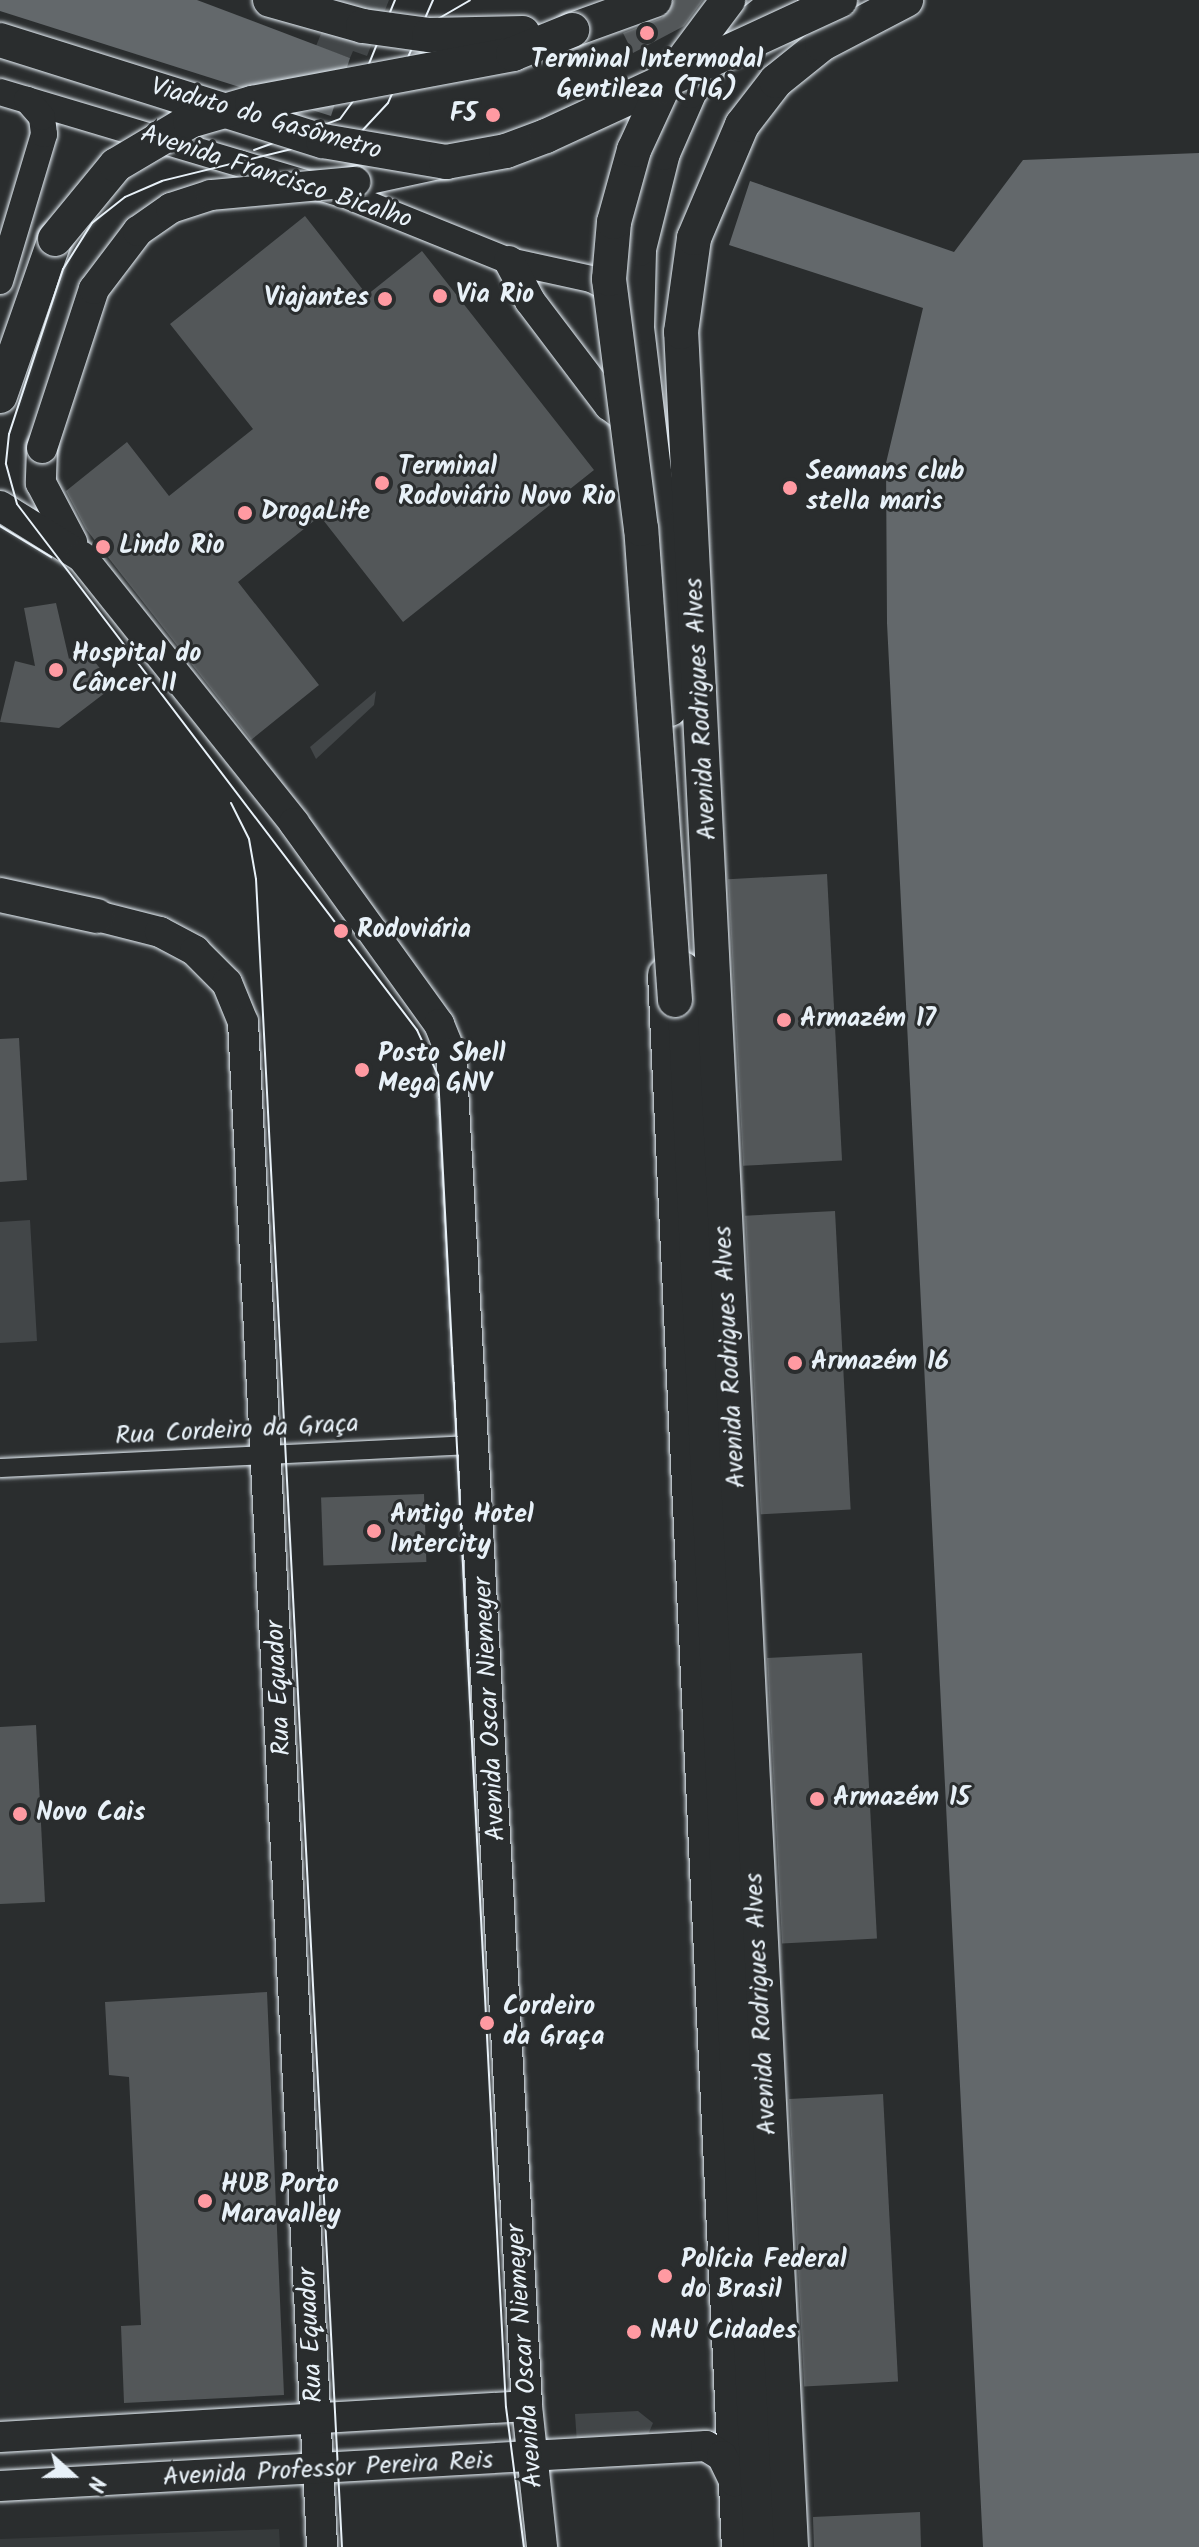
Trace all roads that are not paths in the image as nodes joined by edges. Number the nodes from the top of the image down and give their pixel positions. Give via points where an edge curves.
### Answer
1 (270, 0) edge
2 (655, 0) edge
3 (728, 0) edge
4 (780, 0) edge
5 (840, 0) edge
6 (903, 3) edge
7 (572, 30) junction
8 (0, 40) edge
9 (0, 92) edge
10 (27, 100) junction
11 (446, 162) junction
12 (509, 261) junction
13 (0, 281) edge
14 (636, 306) junction
15 (641, 366) junction
16 (0, 396) edge
17 (645, 433) junction
18 (0, 506) edge
19 (82, 557) junction
20 (0, 895) edge
21 (97, 916) joint
22 (692, 1147) junction
23 (477, 1445) junction
24 (267, 1454) junction
25 (0, 1468) edge
26 (527, 2406) junction
27 (316, 2421) junction
28 (0, 2437) edge
29 (531, 2459) junction
30 (318, 2472) junction
31 (734, 2481) junction
32 (0, 2486) edge
33 (322, 2547) edge
34 (542, 2547) edge
35 (737, 2547) edge
36 (761, 2547) edge
37 (791, 2547) edge

1 - 7 highway, bridge via 363,26 429,35
2 - 7 highway
3 - 22 highway, bridge via 690,45 650,114 623,184 611,248 611,310 641,529 675,1000
4 - 14 highway, Avenida Rodrigues Alves via 704,69 663,153 644,223
5 - 11 highway, Viaduto do Gasômetro, bridge via 546,136 506,151
6 - 37 highway, Avenida Rodrigues Alves via 822,44 776,81 717,171 694,238 681,345
7 - 16 highway, bridge via 513,54 215,112 136,150 90,191 55,239
8 - 11 highway, Viaduto do Gasômetro, bridge via 323,141
9 - 10 main road, Avenida Francisco Bicalho
10 - 12 main road, Avenida Francisco Bicalho via 343,194
10 - 13 main road via 42,117 44,134
11 - 19 main road, bridge via 355,182 211,195 150,221 119,250 94,289 42,448 44,493
12 - 14 main road, Avenida Francisco Bicalho via 591,279
12 - 17 main road via 530,301 609,405
14 - 15 highway, Avenida Rodrigues Alves
15 - 17 main road, Avenida Rodrigues Alves
15 - 22 highway, Avenida Rodrigues Alves via 663,582
17 - 31 main road, Avenida Rodrigues Alves via 638,457
18 - 19 main road
19 - 23 main road, Avenida Oscar Niemeyer via 294,823 439,1024 451,1053
20 - 21 highway
21 - 24 main road, Rua Equador via 181,942 221,975 240,1009
22 - 36 highway, Avenida Rodrigues Alves
23 - 24 street, Rua Cordeiro da Graça
23 - 26 main road, Avenida Oscar Niemeyer
24 - 25 street, Rua Cordeiro da Graça
24 - 27 main road, Rua Equador
26 - 27 main road, Avenida Professor Pereira Reis
26 - 29 main road, Avenida Oscar Niemeyer
27 - 28 main road, Avenida Professor Pereira Reis
27 - 30 main road, Rua Equador
29 - 30 main road, Avenida Professor Pereira Reis
29 - 31 main road, Avenida Professor Pereira Reis via 706,2446 722,2456
29 - 34 main road, Avenida Oscar Niemeyer
30 - 32 main road, Avenida Professor Pereira Reis
30 - 33 main road, Rua Equador
31 - 35 main road, Avenida Rodrigues Alves

